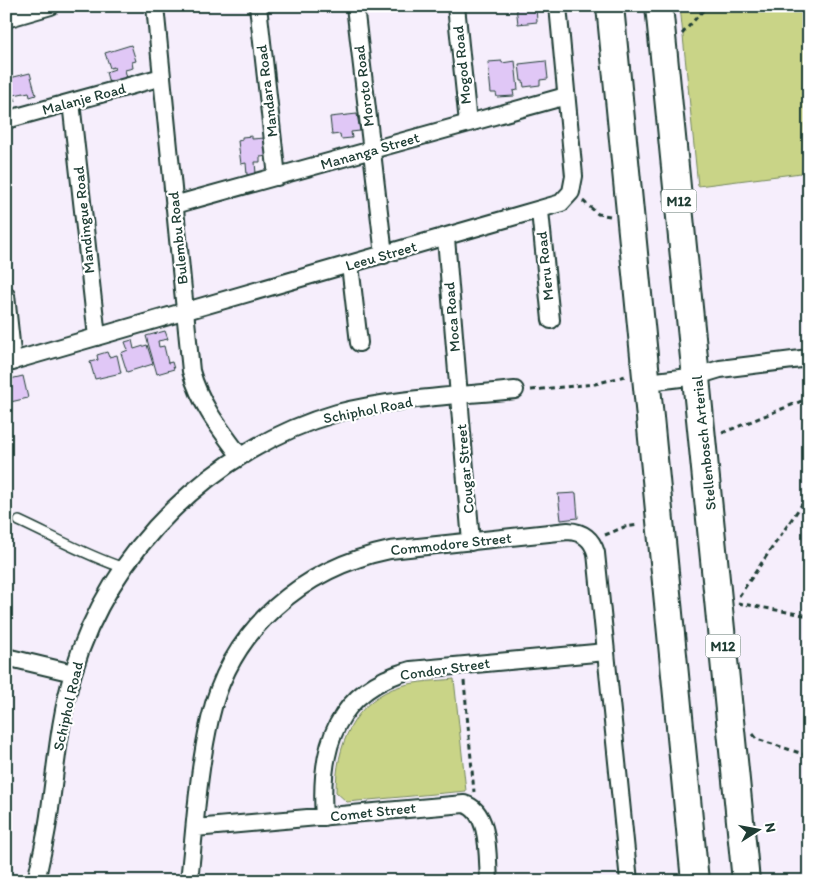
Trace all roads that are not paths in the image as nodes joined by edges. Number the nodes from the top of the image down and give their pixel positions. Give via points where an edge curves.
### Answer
1 (51, 6) edge
2 (155, 6) edge
3 (258, 6) edge
4 (354, 6) edge
5 (456, 6) edge
6 (558, 6) edge
7 (610, 6) edge
8 (659, 6) edge
9 (6, 19) edge
10 (162, 77) junction
11 (566, 96) junction
12 (71, 102) junction
13 (6, 120) edge
14 (468, 123) junction
15 (372, 150) junction
16 (277, 176) junction
17 (174, 205) junction
18 (540, 211) junction
19 (446, 238) junction
20 (384, 255) junction
21 (350, 265) junction
22 (6, 295) edge
23 (186, 312) junction
24 (551, 320) dead end
25 (97, 337) junction
26 (359, 343) dead end
27 (809, 358) edge
28 (10, 362) edge
29 (697, 376) junction
30 (638, 379) junction
31 (515, 390) road end
32 (459, 396) junction
33 (240, 456) junction
34 (19, 521) dead end
35 (471, 542) junction
36 (124, 568) junction
37 (606, 652) junction
38 (6, 657) edge
39 (73, 674) junction
40 (324, 817) junction
41 (195, 828) junction
42 (36, 881) edge
43 (189, 881) edge
44 (489, 881) edge
45 (629, 881) edge
46 (695, 881) edge
47 (746, 881) edge

1 - 9 street
2 - 10 street, Bulembu Road
3 - 16 street, Mandara Road
4 - 15 street, Moroto Road
5 - 14 street, Mogod Road
6 - 11 street
7 - 30 main road
8 - 29 main road, Stellenbosch Arterial / M12
10 - 12 street, Malanje Road
10 - 17 street, Bulembu Road
11 - 14 street, Mananga Street
11 - 18 street, Leeu Street via 574,176 570,192 562,203
12 - 13 street, Malanje Road
12 - 25 street, Mandingue Road
14 - 15 street, Mananga Street
15 - 16 street, Mananga Street
15 - 20 street, Moroto Road
16 - 17 street, Mananga Street
17 - 23 street, Bulembu Road
18 - 19 street, Leeu Street
18 - 24 street, Meru Road
19 - 20 street, Leeu Street
19 - 32 street, Moca Road
20 - 21 street, Leeu Street
21 - 23 street, Leeu Street
21 - 26 street
22 - 28 street
23 - 25 street, Leeu Street
23 - 33 street, Bulembu Road via 196,391 212,420
25 - 28 street, Leeu Street
27 - 29 street via 720,369
29 - 30 street
29 - 47 main road, Stellenbosch Arterial / M12
30 - 46 main road
31 - 32 street, Schiphol Road
32 - 33 street, Schiphol Road via 378,405 340,413 291,430
32 - 35 street, Cougar Street
33 - 36 street, Schiphol Road via 176,506
34 - 36 lane via 93,558
35 - 37 street, Commodore Street via 568,531 582,534 596,553
35 - 41 street, Commodore Street via 390,550 350,561 293,591 261,620 235,657 216,697 206,740
36 - 39 street, Schiphol Road via 94,619
37 - 40 street, Condor Street via 411,670 371,687 341,718 328,745 323,774
37 - 45 street
38 - 39 street
39 - 42 street, Schiphol Road via 61,725 49,819
40 - 41 street, Comet Street
40 - 44 street, Comet Street via 459,804 475,809 483,824
41 - 43 street, Commodore Street

